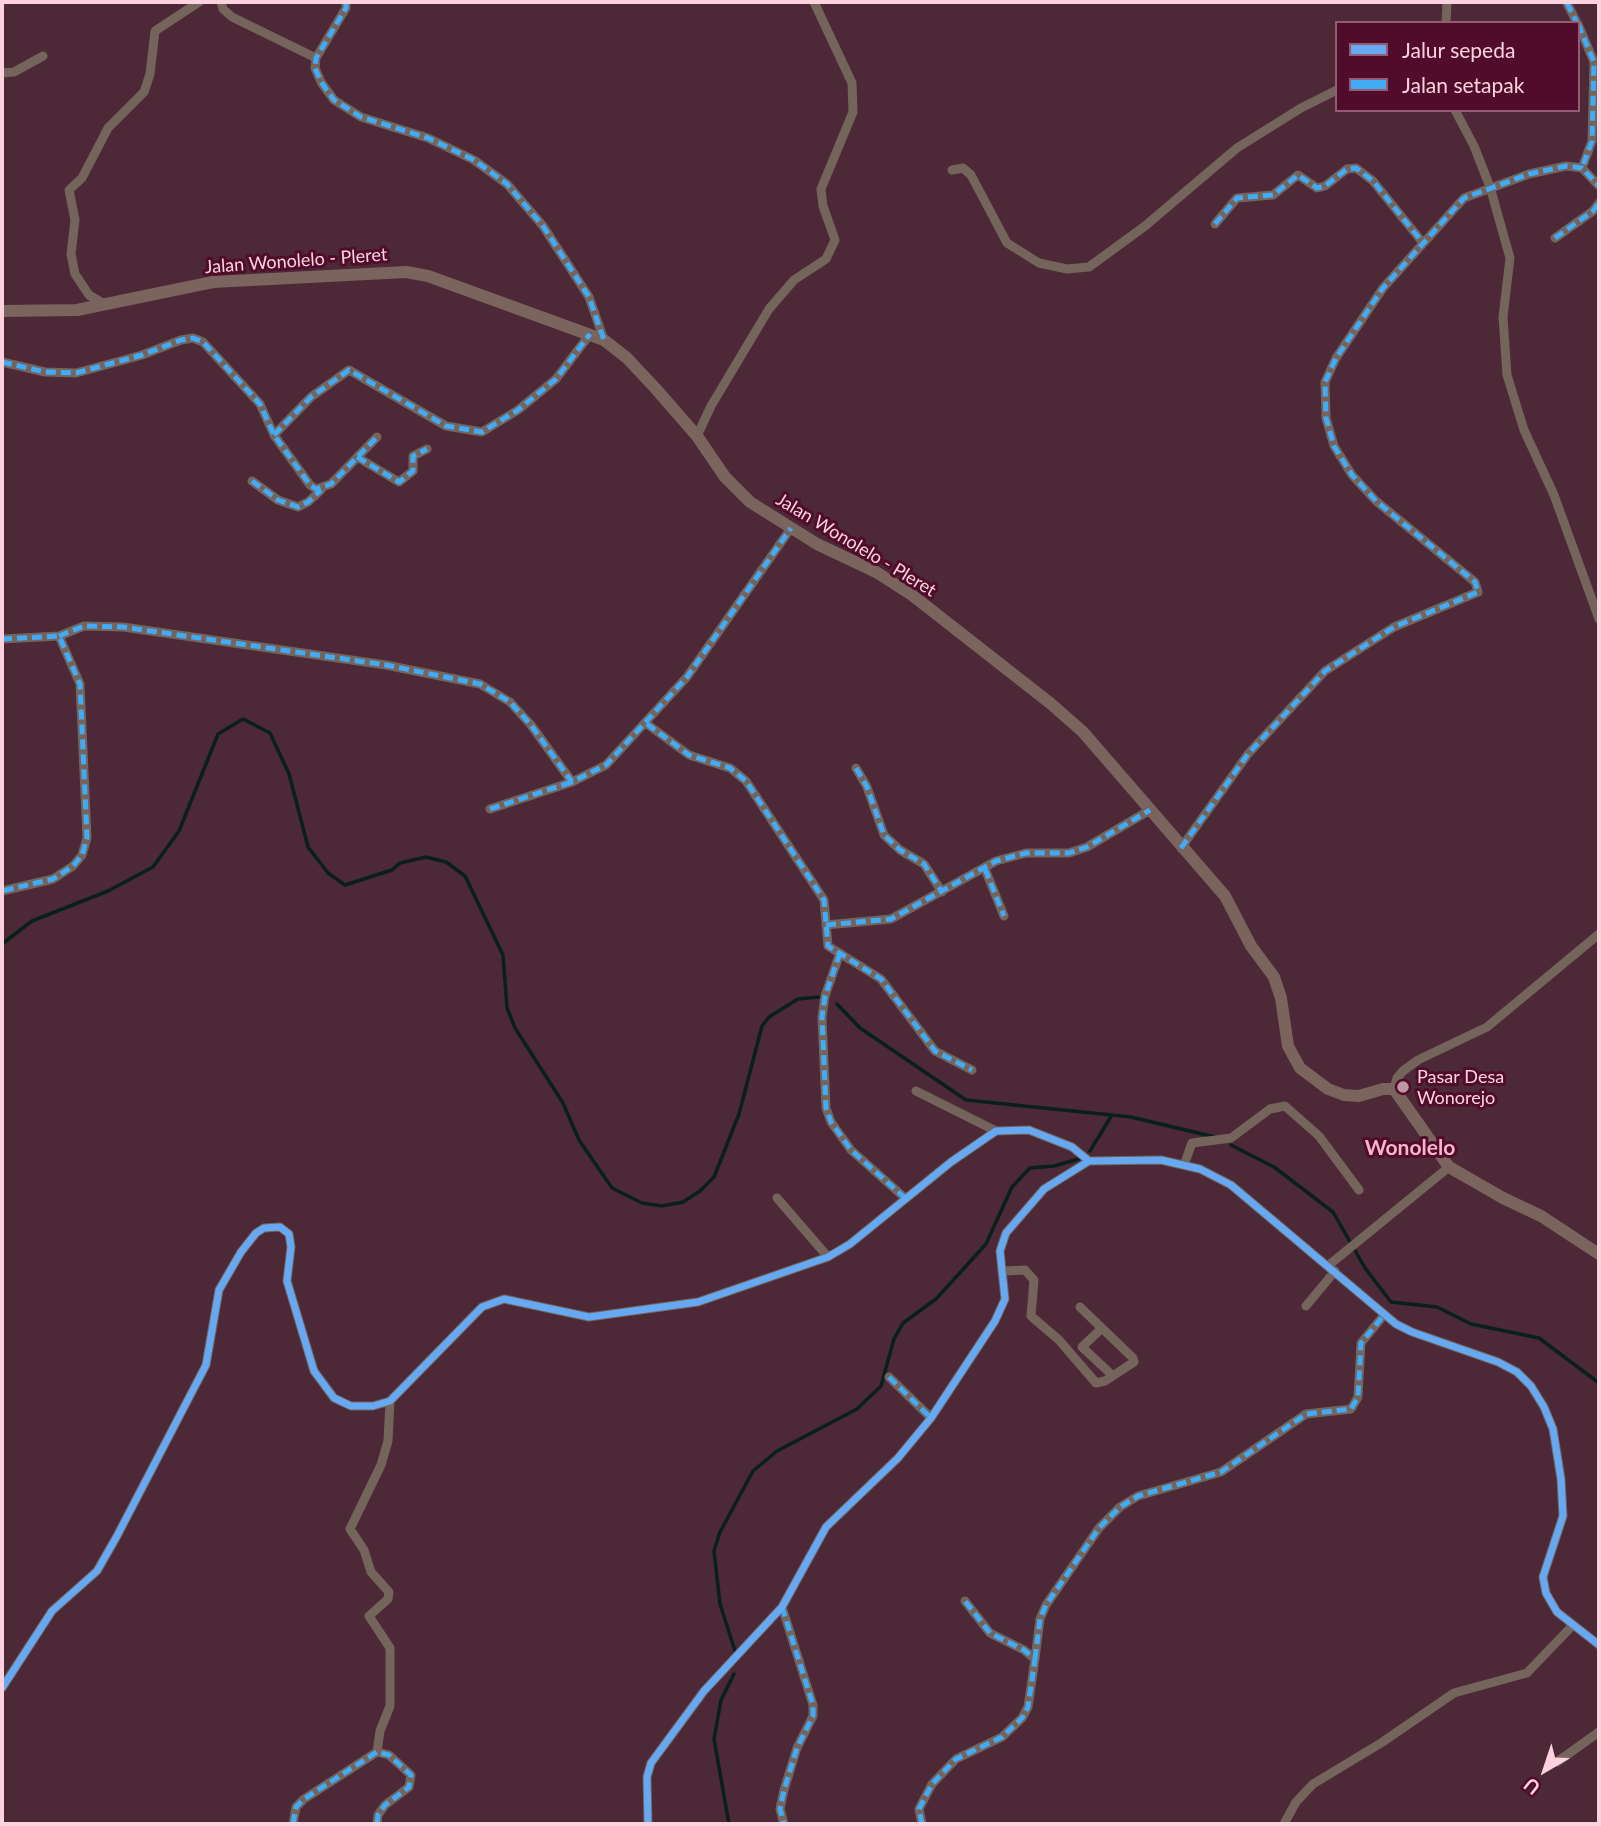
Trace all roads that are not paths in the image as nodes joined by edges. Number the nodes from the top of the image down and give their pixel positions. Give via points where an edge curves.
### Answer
1 (199, 2) edge
2 (221, 2) edge
3 (346, 2) edge
4 (814, 2) edge
5 (1447, 2) edge
6 (1567, 3) edge
7 (1446, 21) edge
8 (1576, 21) edge
9 (1580, 29) edge
10 (43, 56) dead end
11 (316, 58) junction
12 (2, 73) edge
13 (1335, 91) edge
14 (1456, 112) edge
15 (1582, 168) junction
16 (953, 170) dead end
17 (1599, 186) edge
18 (1490, 187) junction
19 (1599, 203) edge
20 (1215, 224) dead end
21 (1555, 238) dead end
22 (1423, 243) junction
23 (106, 304) junction
24 (2, 311) edge
25 (590, 334) junction
26 (604, 340) junction
27 (2, 362) edge
28 (274, 435) junction
29 (697, 436) junction
30 (377, 437) dead end
31 (427, 449) dead end
32 (357, 457) junction
33 (252, 481) dead end
34 (321, 490) junction
35 (791, 528) junction
36 (1599, 619) edge
37 (59, 636) junction
38 (2, 639) edge
39 (647, 724) junction
40 (856, 768) dead end
41 (572, 782) junction
42 (490, 809) dead end
43 (1150, 810) junction
44 (1181, 848) junction
45 (985, 869) junction
46 (2, 891) edge
47 (942, 892) junction
48 (1004, 916) dead end
49 (826, 925) junction
50 (1599, 934) edge
51 (840, 953) junction
52 (972, 1070) dead end
53 (1394, 1089) junction
54 (916, 1091) dead end
55 (996, 1130) junction
56 (1089, 1161) junction
57 (1184, 1165) junction
58 (1449, 1167) junction
59 (1359, 1190) dead end
60 (777, 1198) dead end
61 (905, 1198) junction
62 (1599, 1254) edge
63 (828, 1257) junction
64 (1332, 1268) junction
65 (1004, 1271) junction
66 (1306, 1306) dead end
67 (1080, 1307) dead end
68 (1384, 1315) junction
69 (1102, 1328) junction
70 (1113, 1376) junction
71 (889, 1377) dead end
72 (390, 1401) junction
73 (931, 1418) junction
74 (965, 1601) dead end
75 (782, 1607) junction
76 (1572, 1626) junction
77 (1599, 1645) edge
78 (1035, 1659) junction
79 (2, 1688) edge
80 (1599, 1732) edge
81 (377, 1752) junction
82 (1557, 1762) dead end
83 (293, 1824) edge
84 (377, 1824) edge
85 (648, 1824) edge
86 (784, 1824) edge
87 (922, 1824) edge
88 (1284, 1824) edge

1 - 23 street via 155,30 144,92 108,128 82,178 69,190 75,220 71,254 75,274 89,295
2 - 11 street via 232,17
3 - 11 street
4 - 29 street via 852,83 853,112 821,189 835,240 826,258 794,280 769,309
5 - 7 street
6 - 8 street
9 - 15 street via 1594,62 1591,150
10 - 12 street via 14,72
11 - 26 street via 321,82 343,108 428,138 474,160 507,184 543,226 589,297
13 - 16 street via 1237,148 1089,267 1067,269 1038,263 1007,243 971,175 963,168
14 - 18 street
15 - 17 street
15 - 18 street via 1566,166
18 - 22 street via 1464,198
18 - 36 street via 1510,258 1503,317 1507,375
19 - 21 street
20 - 22 street via 1237,198 1273,195 1298,175 1317,188 1325,186 1347,169 1356,168 1373,181
22 - 44 street via 1369,306 1336,358 1325,382 1326,418 1334,446 1352,475 1376,501 1475,582 1478,592 1394,627 1325,671 1248,754
23 - 24 main road, Jalan Wonolelo - Pleret via 77,310
23 - 25 main road, Jalan Wonolelo - Pleret via 213,282 406,272
25 - 26 main road, Jalan Wonolelo - Pleret
25 - 28 street via 556,379 482,432 446,426 349,370 311,397
26 - 29 main road, Jalan Wonolelo - Pleret via 627,358
27 - 28 street via 45,372 76,373 193,338 210,347 241,380 268,416
28 - 34 street via 310,485
29 - 35 main road, Jalan Wonolelo - Pleret via 750,502
30 - 32 street
31 - 32 street via 413,456 413,471 399,482
32 - 34 street
33 - 34 street via 278,500 298,506
35 - 39 street via 688,677
35 - 43 main road, Jalan Wonolelo - Pleret via 912,595 1041,695 1083,732
37 - 38 street
37 - 41 street via 84,626 122,627 386,665 480,684 510,702
37 - 46 street via 80,684 87,838 73,866 53,879
39 - 41 street via 606,765
39 - 49 street via 689,755 730,768 746,781 824,900
40 - 47 street via 884,835 924,864
41 - 42 street
43 - 44 main road, Jalan Wonolelo - Pleret
43 - 45 street via 1087,847 1069,853 1012,856
44 - 53 main road, Jalan Wonolelo - Pleret via 1225,896 1251,946 1274,977 1288,1046 1300,1068 1344,1095
45 - 47 street
45 - 48 street
47 - 49 street via 891,919
49 - 51 street via 827,943
50 - 53 street via 1487,1027 1403,1071
51 - 52 street via 881,979 935,1051
51 - 61 street via 822,1017 826,1108 851,1150
53 - 58 main road
54 - 55 street
55 - 56 street via 1029,1130 1072,1147
55 - 61 street
56 - 57 street via 1161,1160
56 - 65 street via 1044,1189 1006,1233 1000,1251
57 - 59 street via 1192,1143 1231,1138 1270,1110 1285,1106 1319,1136
57 - 64 street via 1231,1185
58 - 62 main road via 1541,1216
58 - 64 street
60 - 63 street
61 - 63 street
63 - 72 street via 698,1302 600,1317 504,1299 482,1307 456,1330
64 - 66 street
64 - 68 street
65 - 70 street via 1024,1270 1034,1280 1031,1316 1097,1383
65 - 73 street via 1004,1299 995,1321
67 - 69 street
68 - 76 street via 1412,1332 1507,1367 1531,1386 1545,1407 1555,1442 1563,1516 1543,1577 1557,1612
68 - 78 street via 1361,1343 1358,1397 1351,1409 1306,1413 1221,1472 1138,1496 1120,1507 1099,1528 1046,1605
69 - 70 street via 1082,1347
69 - 70 street via 1134,1362
71 - 73 street
72 - 79 street via 351,1406 334,1398 314,1371 299,1328 287,1281 289,1234 272,1226 256,1233 219,1290 206,1365 117,1536 96,1572 52,1611
72 - 81 street via 381,1465 350,1529 371,1572 389,1592 388,1599 369,1616 390,1648 390,1706
73 - 75 street via 898,1458 826,1527
74 - 78 street via 990,1633
75 - 85 street via 704,1691 651,1763
75 - 86 street via 813,1705 780,1809
76 - 77 street
76 - 88 street via 1527,1673 1454,1692 1313,1784
78 - 87 street via 1022,1718 1002,1737 956,1759 932,1784 919,1809
80 - 82 street
81 - 83 street via 304,1799 296,1807
81 - 84 street via 389,1755 411,1775 409,1787 385,1805

